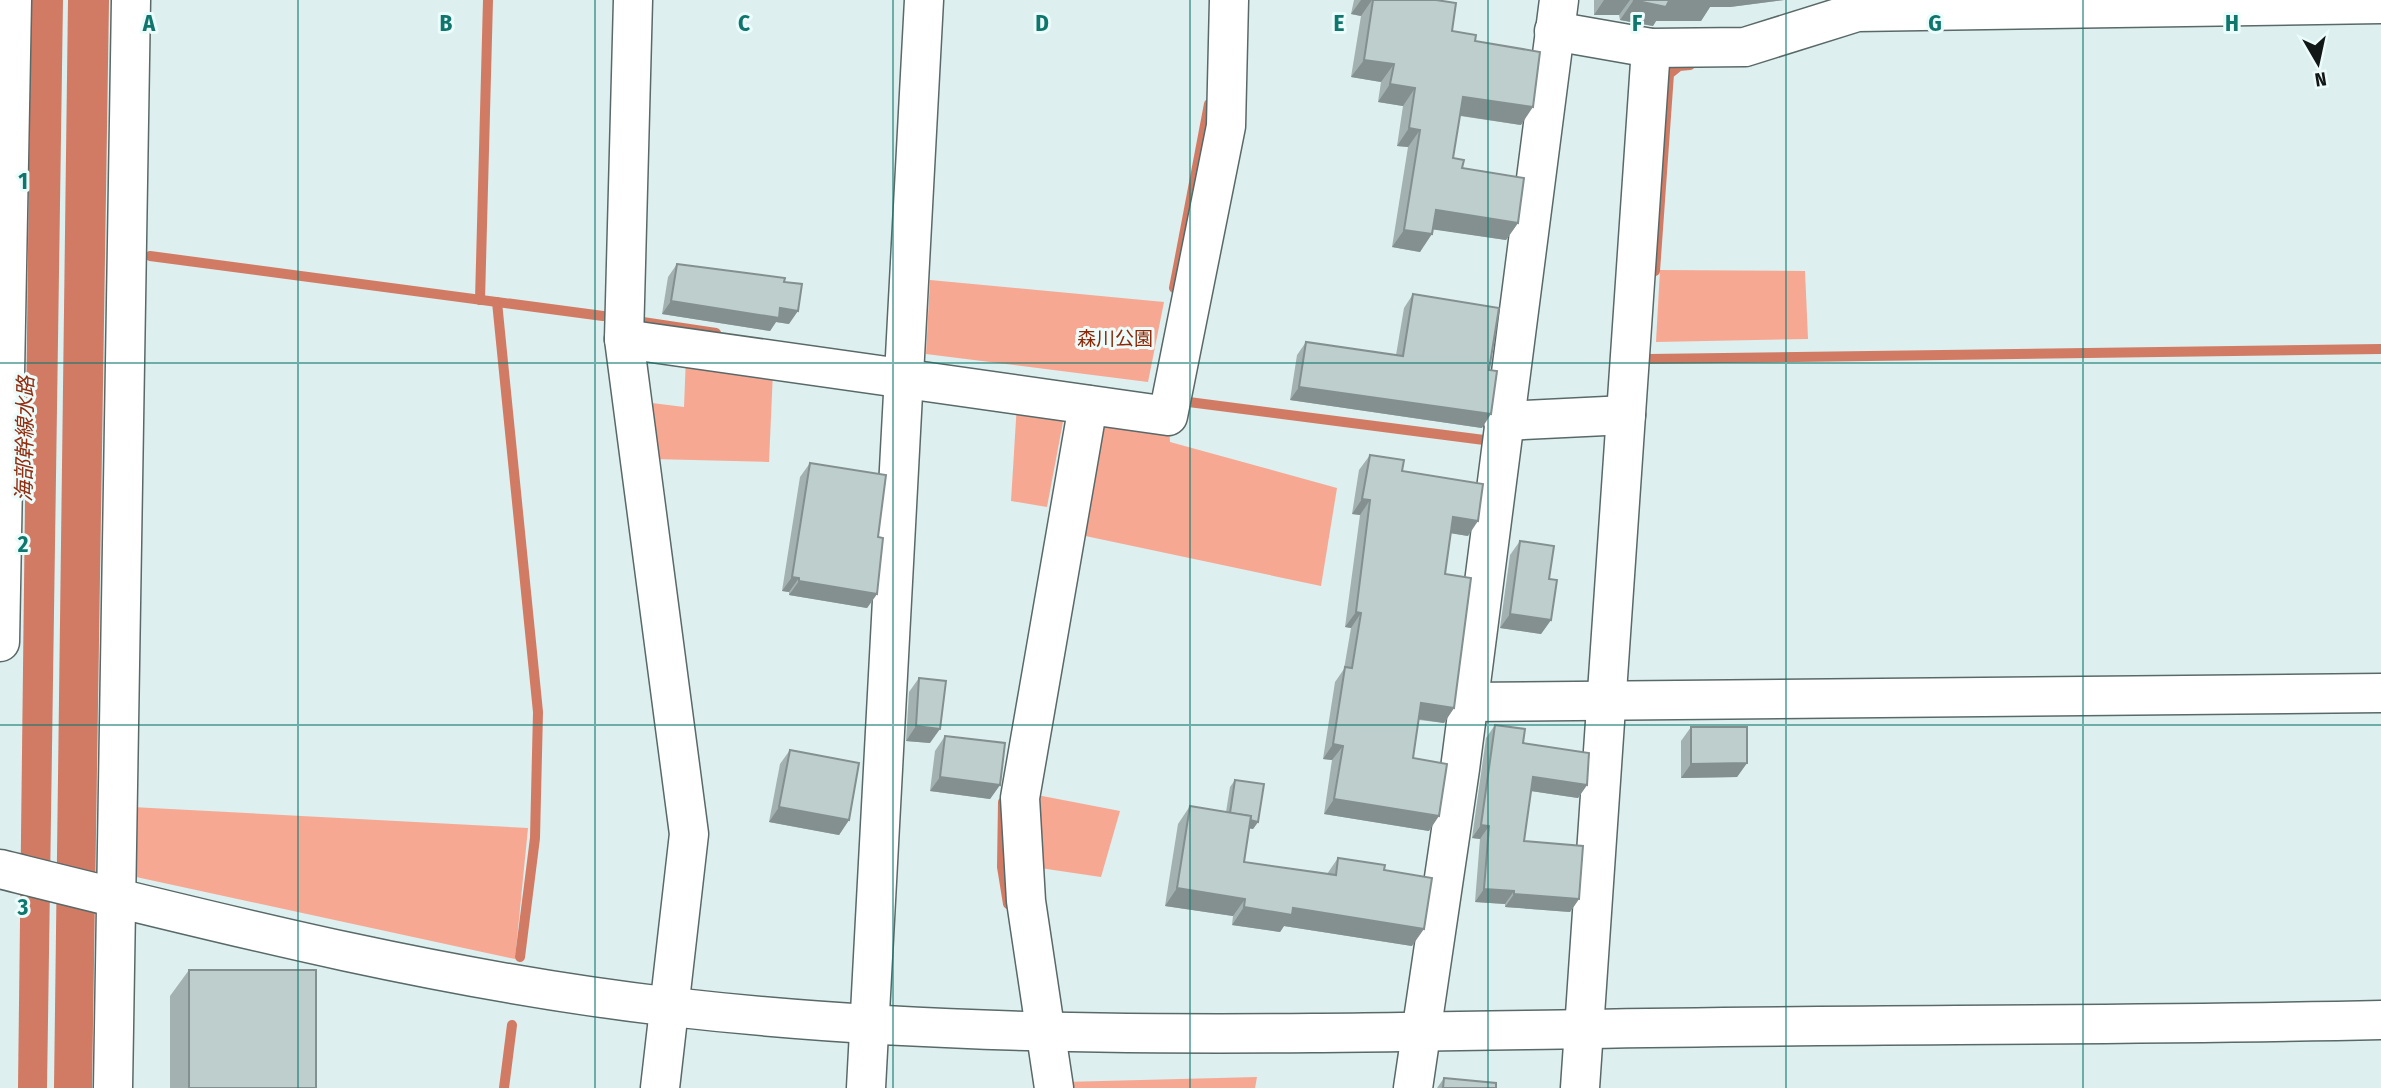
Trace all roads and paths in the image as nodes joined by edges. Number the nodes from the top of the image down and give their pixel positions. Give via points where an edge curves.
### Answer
1 (12, 0) edge
2 (131, 0) edge
3 (633, 0) edge
4 (924, 0) edge
5 (1229, 0) edge
6 (2381, 4) edge
7 (1834, 10) edge
8 (1557, 15) edge
9 (1651, 48) junction
10 (624, 339) junction
11 (905, 381) junction
12 (1088, 405) junction
13 (1626, 415) junction
14 (1503, 421) junction
15 (0, 642) edge
16 (2381, 692) edge
17 (1606, 701) junction
18 (1468, 702) junction
19 (5, 870) edge
20 (118, 900) junction
21 (670, 1007) junction
22 (2381, 1020) edge
23 (870, 1025) junction
24 (1584, 1029) junction
25 (1046, 1032) junction
26 (1421, 1034) junction
27 (113, 1088) edge
28 (660, 1088) edge
29 (866, 1088) edge
30 (1055, 1088) edge
31 (1413, 1088) edge
32 (1580, 1088) edge

1 - 15 street
2 - 20 street
3 - 10 street
4 - 11 street
5 - 12 street via 1226,126 1168,415
6 - 7 street
7 - 9 street via 1745,47
8 - 9 street
8 - 14 street
9 - 13 street
10 - 11 street
10 - 21 street via 689,834
11 - 12 street
11 - 23 street
12 - 25 street via 1020,798 1026,901
13 - 14 street
13 - 17 street
14 - 18 street
16 - 17 street
17 - 18 street
17 - 24 street
18 - 26 street
19 - 20 street
20 - 21 street via 362,954
20 - 27 street
21 - 23 street
21 - 28 street
22 - 24 street
23 - 25 street
23 - 29 street
24 - 26 street
24 - 32 street
25 - 26 street
25 - 30 street
26 - 31 street

